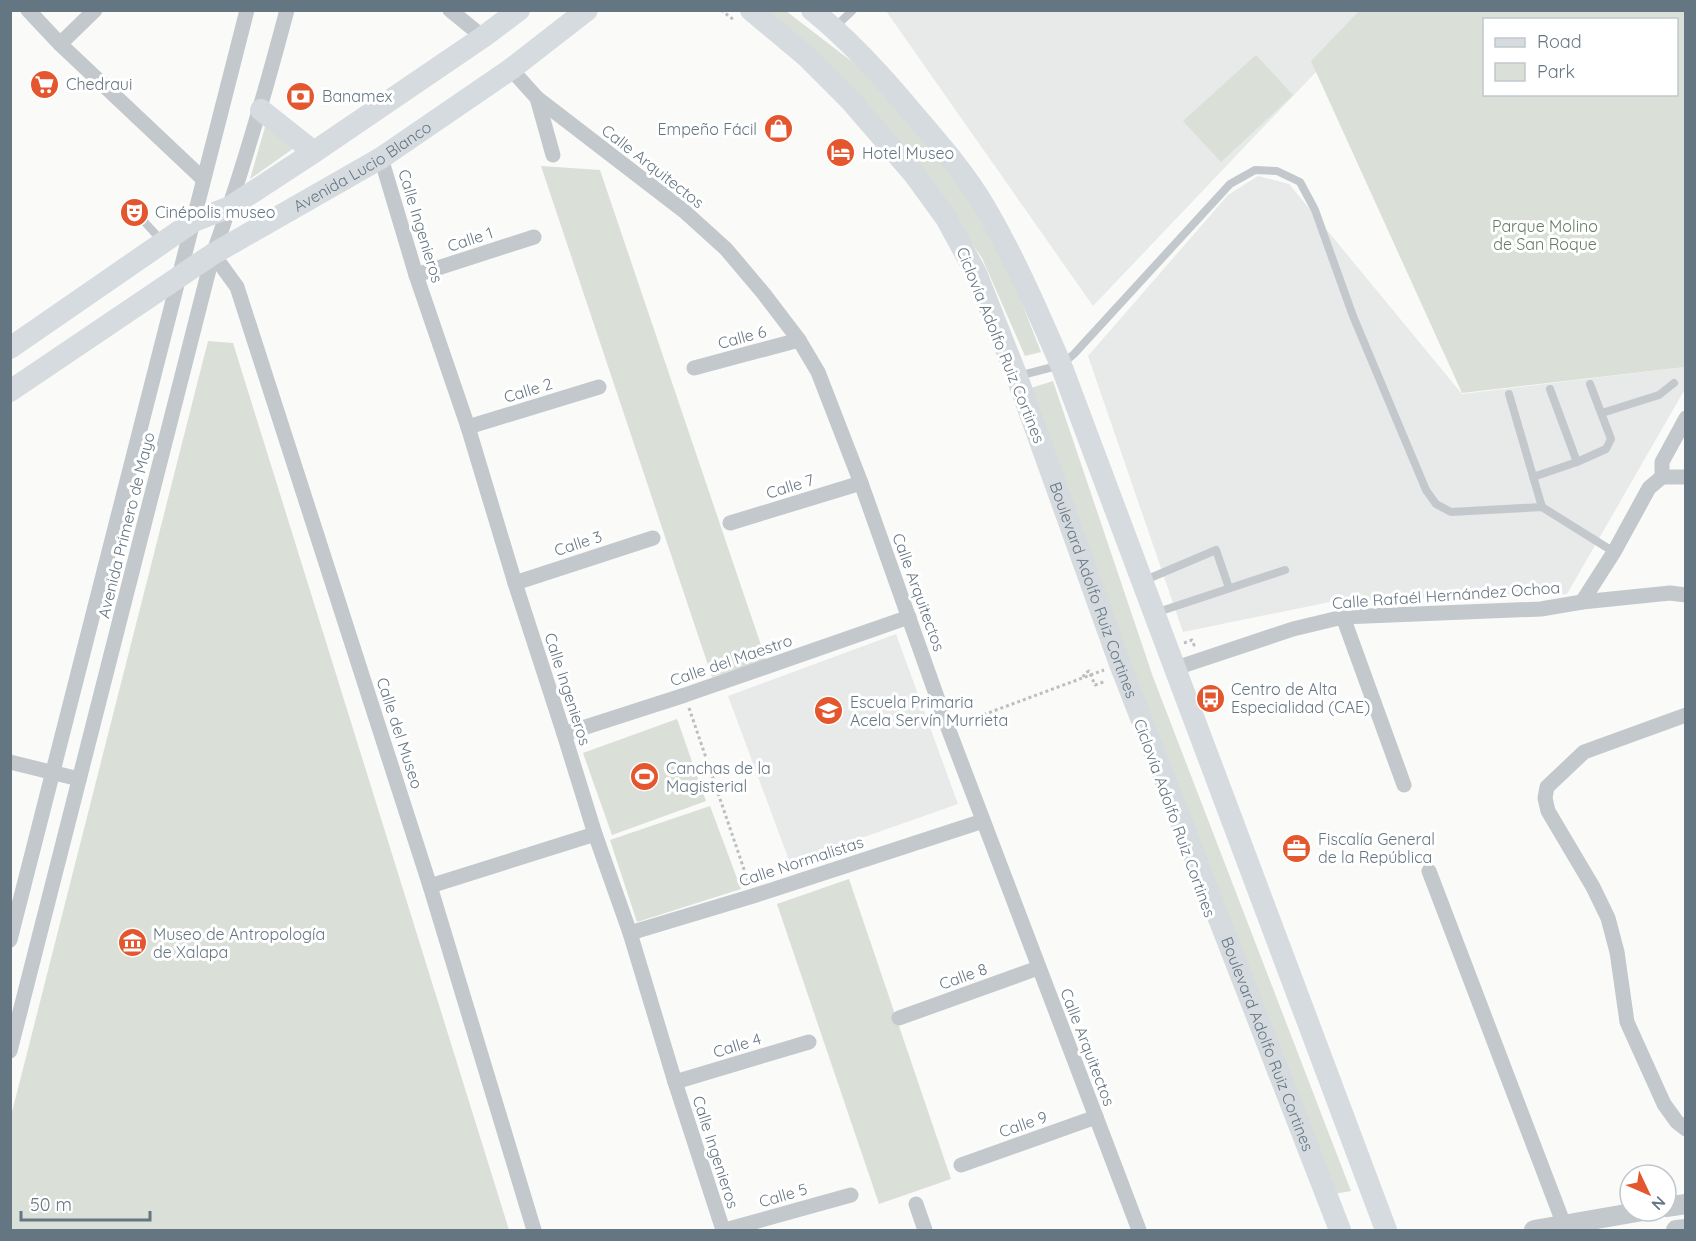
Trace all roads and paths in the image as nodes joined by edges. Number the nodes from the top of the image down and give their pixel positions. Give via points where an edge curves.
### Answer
1 (28, 10) edge
2 (95, 10) edge
3 (248, 10) edge
4 (287, 10) edge
5 (450, 10) edge
6 (519, 10) edge
7 (587, 10) edge
8 (721, 10) edge
9 (812, 10) edge
10 (853, 10) edge
11 (745, 17) edge
12 (834, 28) junction
13 (483, 38) junction
14 (60, 44) junction
15 (511, 69) junction
16 (537, 98) junction
17 (261, 110) junction
18 (314, 152) junction
19 (553, 155) dead end
20 (381, 158) junction
21 (204, 179) junction
22 (230, 207) junction
23 (140, 217) dead end
24 (194, 221) junction
25 (534, 237) dead end
26 (164, 242) junction
27 (213, 254) junction
28 (416, 275) junction
29 (181, 276) junction
30 (799, 340) junction
31 (10, 348) edge
32 (1062, 365) junction
33 (694, 368) dead end
34 (1017, 377) junction
35 (1674, 383) dead end
36 (1590, 384) dead end
37 (599, 387) dead end
38 (1550, 389) dead end
39 (10, 391) edge
40 (1509, 394) dead end
41 (1602, 413) junction
42 (1686, 418) edge
43 (468, 427) junction
44 (1686, 433) edge
45 (1577, 462) junction
46 (1662, 470) junction
47 (1533, 477) junction
48 (1686, 477) edge
49 (861, 483) junction
50 (1542, 507) junction
51 (730, 523) dead end
52 (653, 538) dead end
53 (1614, 552) junction
54 (1285, 570) dead end
55 (1143, 581) junction
56 (515, 583) junction
57 (1229, 588) junction
58 (1686, 595) edge
59 (1582, 602) junction
60 (1155, 613) junction
61 (1343, 616) junction
62 (909, 617) junction
63 (1120, 664) junction
64 (1176, 668) junction
65 (1084, 675) junction
66 (1095, 685) dead end
67 (685, 695) junction
68 (1686, 716) edge
69 (948, 728) junction
70 (564, 734) junction
71 (10, 762) edge
72 (53, 773) junction
73 (79, 778) junction
74 (1404, 785) dead end
75 (983, 821) junction
76 (595, 834) junction
77 (1429, 871) dead end
78 (430, 886) junction
79 (753, 896) junction
80 (630, 933) junction
81 (10, 940) edge
82 (1038, 968) junction
83 (899, 1018) dead end
84 (809, 1042) dead end
85 (10, 1051) edge
86 (675, 1082) junction
87 (1096, 1117) junction
88 (1686, 1128) edge
89 (961, 1165) dead end
90 (851, 1195) dead end
91 (916, 1204) dead end
92 (1618, 1216) edge
93 (1565, 1228) edge
94 (1686, 1229) edge
95 (534, 1230) edge
96 (724, 1230) edge
97 (925, 1230) edge
98 (1139, 1230) edge
99 (1340, 1230) edge
100 (1386, 1230) edge
101 (1534, 1230) edge
102 (1678, 1230) edge

1 - 14 street
2 - 14 street
3 - 21 street, Avenida Primero de Mayo
4 - 17 street, Avenida Primero de Mayo
5 - 13 street
6 - 13 main road
7 - 15 main road, Avenida Lucio Blanco
8 - 11 path
9 - 12 main road
10 - 12 lane
11 - 34 main road, Boulevard Adolfo Ruiz Cortines via 806,56 914,174 946,218 976,273
12 - 32 main road via 879,73 944,149 985,206 1014,259
13 - 18 main road
14 - 21 street
15 - 16 street, Calle Arquitectos
15 - 20 main road, Avenida Lucio Blanco
16 - 19 street
16 - 30 street, Calle Arquitectos via 684,211 726,249
17 - 18 main road
17 - 22 street, Avenida Primero de Mayo
18 - 22 main road
20 - 27 main road, Avenida Lucio Blanco
20 - 28 street, Calle Ingenieros
21 - 24 street, Avenida Primero de Mayo
22 - 24 main road
22 - 27 street, Avenida Primero de Mayo
23 - 26 lane
24 - 26 main road
24 - 29 street, Avenida Primero de Mayo
25 - 28 street, Calle 1
26 - 31 main road
27 - 29 main road, Avenida Lucio Blanco
27 - 73 street, Avenida Primero de Mayo
27 - 78 street, Calle del Museo via 237,287
28 - 43 street, Calle Ingenieros
29 - 39 main road, Avenida Lucio Blanco
29 - 72 street, Avenida Primero de Mayo
30 - 33 street, Calle 6
30 - 49 street, Calle Arquitectos via 818,372
32 - 34 lane
32 - 50 lane via 1230,184 1255,170 1277,171 1300,182 1315,210 1353,316 1426,490 1436,504 1451,512
32 - 55 main road
34 - 63 main road, Boulevard Adolfo Ruiz Cortines
35 - 41 lane via 1659,395
36 - 41 lane
37 - 43 street, Calle 2
38 - 45 lane
40 - 47 lane
41 - 45 lane via 1611,438 1606,449
42 - 46 street
43 - 56 street, Calle Ingenieros
44 - 46 street
45 - 47 lane
46 - 48 street
46 - 53 street, Calle Rafaél Hernández Ochoa
47 - 50 lane
49 - 51 street, Calle 7
49 - 62 street, Calle Arquitectos
50 - 53 lane
52 - 56 street, Calle 3
53 - 59 street, Calle Rafaél Hernández Ochoa
54 - 57 lane
55 - 57 lane via 1216,550
55 - 60 main road
56 - 70 street, Calle Ingenieros
57 - 60 lane
58 - 59 street, Calle Rafaél Hernández Ochoa via 1670,593
59 - 61 street, Calle Rafaél Hernández Ochoa via 1541,609
60 - 64 main road
61 - 64 street, Calle Rafaél Hernández Ochoa
61 - 74 street
62 - 67 street, Calle del Maestro
62 - 69 street, Calle Arquitectos
63 - 65 path
63 - 99 main road, Boulevard Adolfo Ruiz Cortines
64 - 100 main road
65 - 66 path via 1089,671
65 - 69 path
67 - 70 street, Calle del Maestro
67 - 79 path
68 - 88 street via 1584,752 1547,787 1545,798 1548,811 1608,918 1627,1022 1664,1104
69 - 75 street, Calle Arquitectos
70 - 76 street, Calle Ingenieros
71 - 72 street
72 - 73 street
72 - 81 street, Avenida Primero de Mayo
73 - 85 street, Avenida Primero de Mayo
75 - 79 street, Calle Normalistas
75 - 82 street, Calle Arquitectos
76 - 78 street
76 - 80 street, Calle Ingenieros
77 - 93 street
78 - 95 street, Calle del Museo
79 - 80 street, Calle Normalistas
80 - 86 street, Calle Ingenieros
82 - 83 street, Calle 8
82 - 87 street, Calle Arquitectos
84 - 86 street, Calle 4
86 - 96 street, Calle Ingenieros
87 - 89 street, Calle 9
87 - 98 street, Calle Arquitectos
90 - 96 street, Calle 5
91 - 97 street
92 - 93 street
93 - 101 street
94 - 102 street

